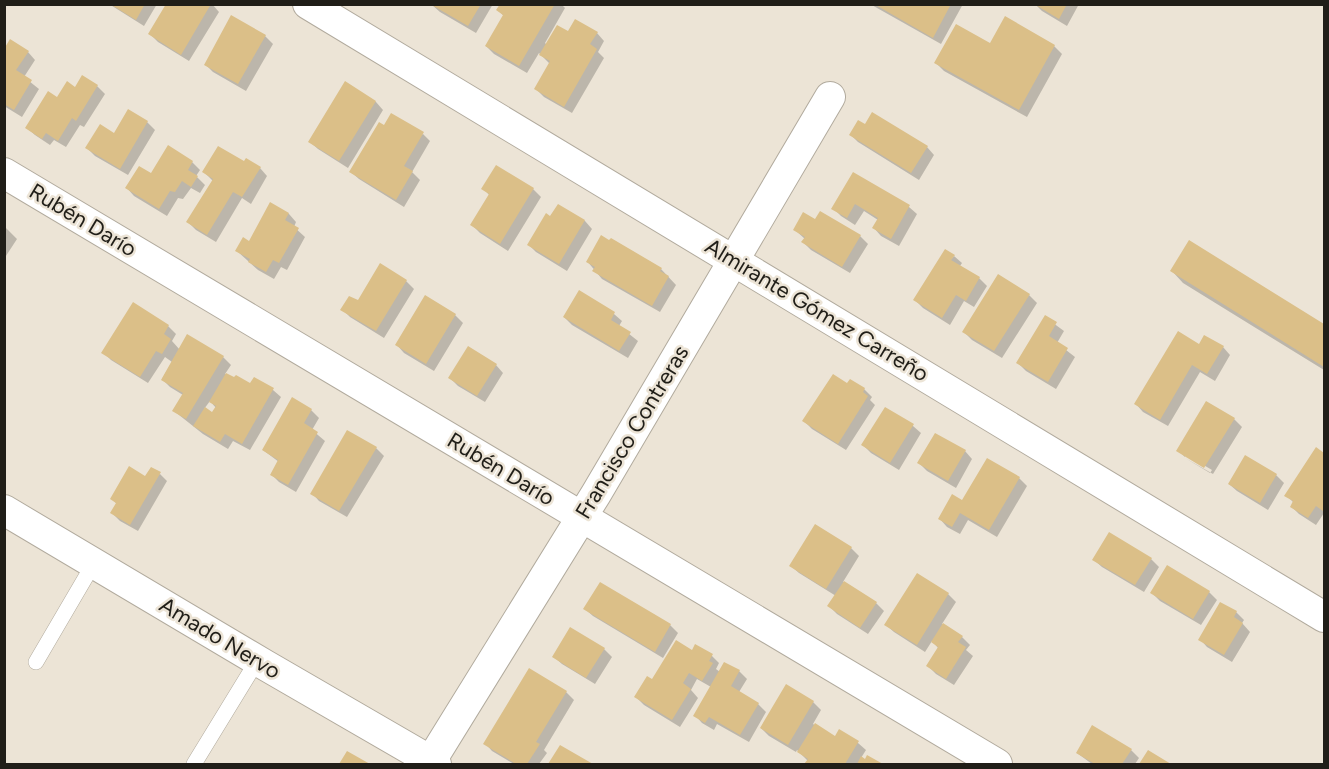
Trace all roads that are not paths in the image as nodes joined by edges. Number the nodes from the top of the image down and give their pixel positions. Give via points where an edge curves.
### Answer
1 (308, 4) edge
2 (830, 97) dead end
3 (4, 173) edge
4 (734, 260) junction
5 (4, 510) edge
6 (582, 517) junction
7 (94, 563) junction
8 (1324, 617) edge
9 (257, 661) junction
10 (36, 662) dead end
11 (432, 764) edge
12 (194, 765) edge
13 (997, 765) edge

1 - 4 street, Almirante Gómez Carreño
2 - 4 street, Francisco Contreras
3 - 6 street, Rubén Darío
4 - 6 street, Francisco Contreras
4 - 8 street, Almirante Gómez Carreño
5 - 7 street, Amado Nervo
6 - 11 street, Francisco Contreras
6 - 13 street, Rubén Darío
7 - 9 street, Amado Nervo
7 - 10 lane
9 - 11 street, Amado Nervo
9 - 12 lane

